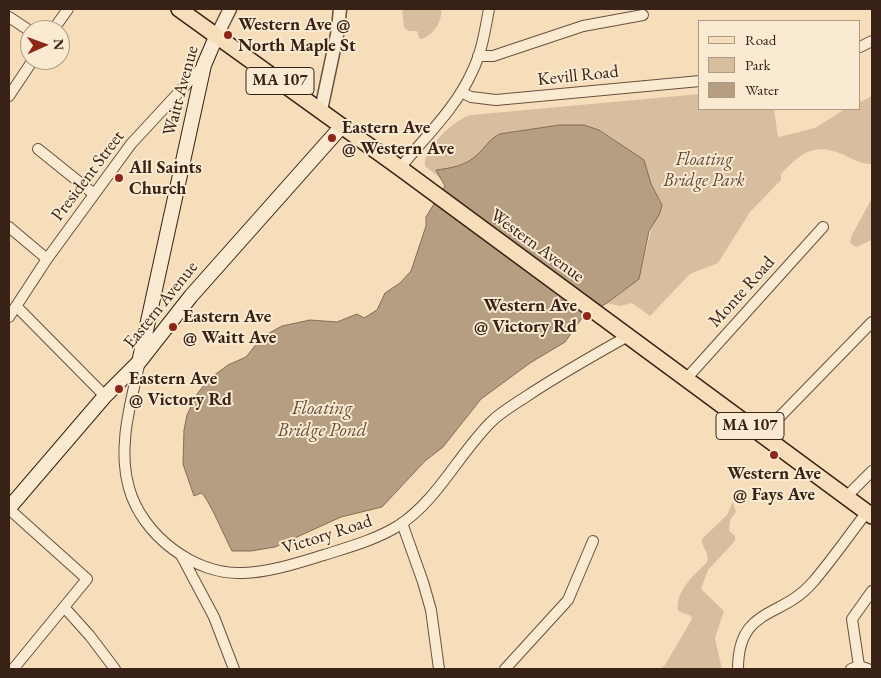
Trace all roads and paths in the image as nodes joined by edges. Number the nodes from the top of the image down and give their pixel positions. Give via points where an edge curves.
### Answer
1 (68, 9) edge
2 (179, 9) edge
3 (230, 9) edge
4 (340, 9) edge
5 (489, 9) edge
6 (643, 15) dead end
7 (9, 17) edge
8 (60, 20) edge
9 (20, 24) edge
10 (216, 37) junction
11 (478, 56) junction
12 (204, 65) junction
13 (26, 70) edge
14 (698, 80) edge
15 (461, 92) junction
16 (9, 96) edge
17 (321, 110) junction
18 (342, 126) junction
19 (38, 149) dead end
20 (400, 168) junction
21 (94, 194) junction
22 (9, 227) edge
23 (823, 227) dead end
24 (47, 258) junction
25 (16, 306) junction
26 (9, 317) edge
27 (872, 322) edge
28 (628, 336) junction
29 (140, 362) junction
30 (686, 379) junction
31 (105, 396) junction
32 (762, 435) junction
33 (872, 471) edge
34 (846, 497) junction
35 (9, 509) edge
36 (870, 514) edge
37 (402, 523) junction
38 (593, 541) dead end
39 (181, 555) junction
40 (872, 591) edge
41 (64, 607) junction
42 (14, 668) dead end
43 (860, 668) edge
44 (115, 669) edge
45 (234, 669) edge
46 (440, 669) edge
47 (505, 669) edge
48 (738, 669) edge

1 - 8 street
2 - 10 main road, Western Avenue / MA 107
3 - 10 street
4 - 17 street
5 - 11 street
6 - 11 street via 583,26 493,56
7 - 9 street
10 - 12 main road, Waitt Avenue
10 - 17 main road, Western Avenue / MA 107
11 - 15 street
12 - 21 street, President Street via 131,144
12 - 29 main road, Waitt Avenue
13 - 16 street
14 - 15 street, Kevill Road via 496,100 471,97
15 - 20 street
17 - 18 main road, Western Avenue / MA 107
18 - 20 main road, Western Avenue / MA 107
18 - 29 main road, Eastern Avenue via 191,296
19 - 21 street
20 - 28 main road, Western Avenue / MA 107
21 - 24 street, President Street
22 - 24 street
23 - 30 street, Monte Road
24 - 25 street, President Street
25 - 26 street, President Street
25 - 31 street
27 - 32 street
28 - 30 main road, Western Avenue / MA 107
28 - 37 street, Victory Road via 541,387 492,421 432,495
29 - 31 main road, Eastern Avenue
29 - 39 street, Victory Road via 126,434 128,487 153,530
30 - 32 main road, Western Avenue / MA 107
31 - 35 main road, Eastern Avenue
32 - 34 main road, Western Avenue / MA 107
33 - 34 street
34 - 36 main road, Western Avenue / MA 107
35 - 41 street via 87,579
36 - 48 street via 805,590 750,627 740,643
37 - 39 street, Victory Road via 354,546 261,572 222,572
37 - 46 street via 424,582
38 - 47 street via 568,600
39 - 45 street via 214,617
40 - 43 street via 852,619
41 - 42 street
41 - 44 street

